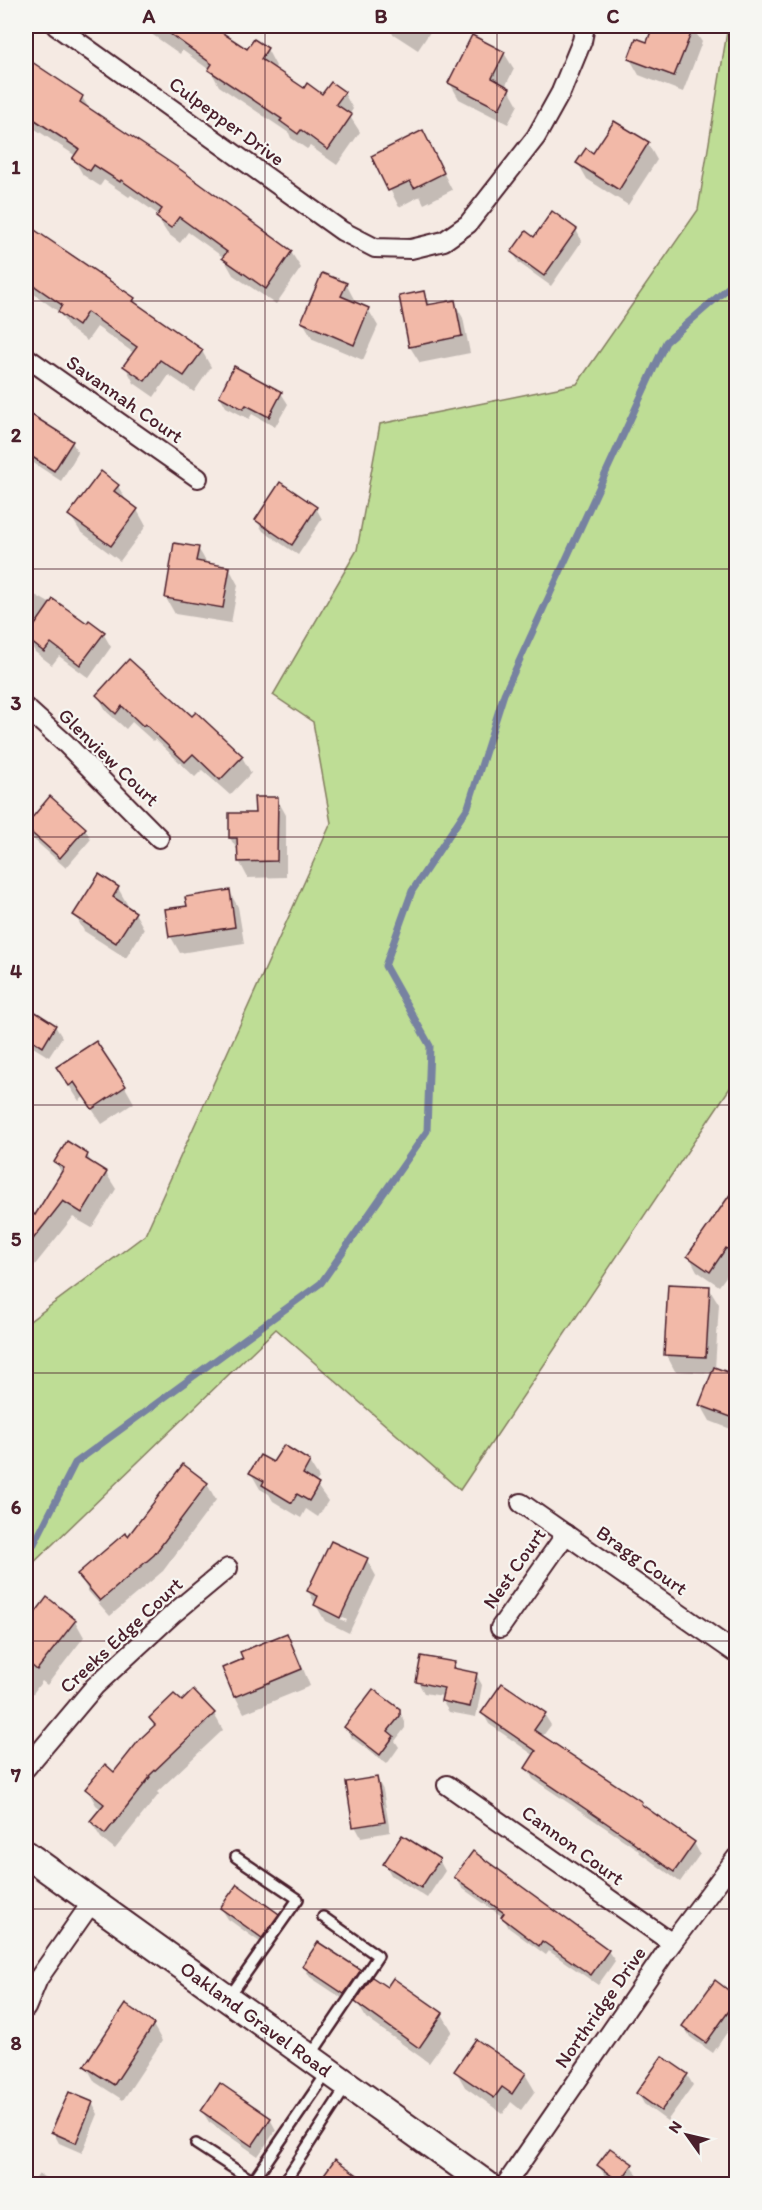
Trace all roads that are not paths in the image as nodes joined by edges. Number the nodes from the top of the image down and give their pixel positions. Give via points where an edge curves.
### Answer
1 (56, 26) edge
2 (585, 26) edge
3 (26, 357) edge
4 (198, 478) dead end
5 (26, 708) edge
6 (159, 838) dead end
7 (521, 1503) dead end
8 (566, 1534) junction
9 (228, 1568) dead end
10 (500, 1628) dead end
11 (736, 1653) edge
12 (26, 1768) edge
13 (447, 1785) dead end
14 (26, 1854) edge
15 (236, 1857) dead end
16 (736, 1858) edge
17 (92, 1902) junction
18 (323, 1917) dead end
19 (672, 1943) junction
20 (227, 1999) junction
21 (26, 2008) edge
22 (328, 2071) junction
23 (196, 2144) dead end
24 (469, 2180) edge
25 (283, 2184) edge
26 (506, 2184) edge

1 - 2 street, Culpepper Drive via 342,231 375,248 411,249 444,241 468,224 536,137 561,92
3 - 4 street, Savannah Court
5 - 6 street, Glenview Court
7 - 8 street, Bragg Court
8 - 10 street, Nest Court
8 - 11 street, Bragg Court
9 - 12 street, Creeks Edge Court via 95,1686
13 - 19 street, Cannon Court
14 - 17 street, Oakland Gravel Road
15 - 20 lane via 298,1899
16 - 19 street, Northridge Drive
17 - 20 street, Oakland Gravel Road
17 - 21 street via 39,1979
18 - 22 lane via 378,1956
19 - 26 street, Northridge Drive
20 - 22 street, Oakland Gravel Road
22 - 23 lane via 253,2181
22 - 24 street, Oakland Gravel Road
22 - 25 lane

